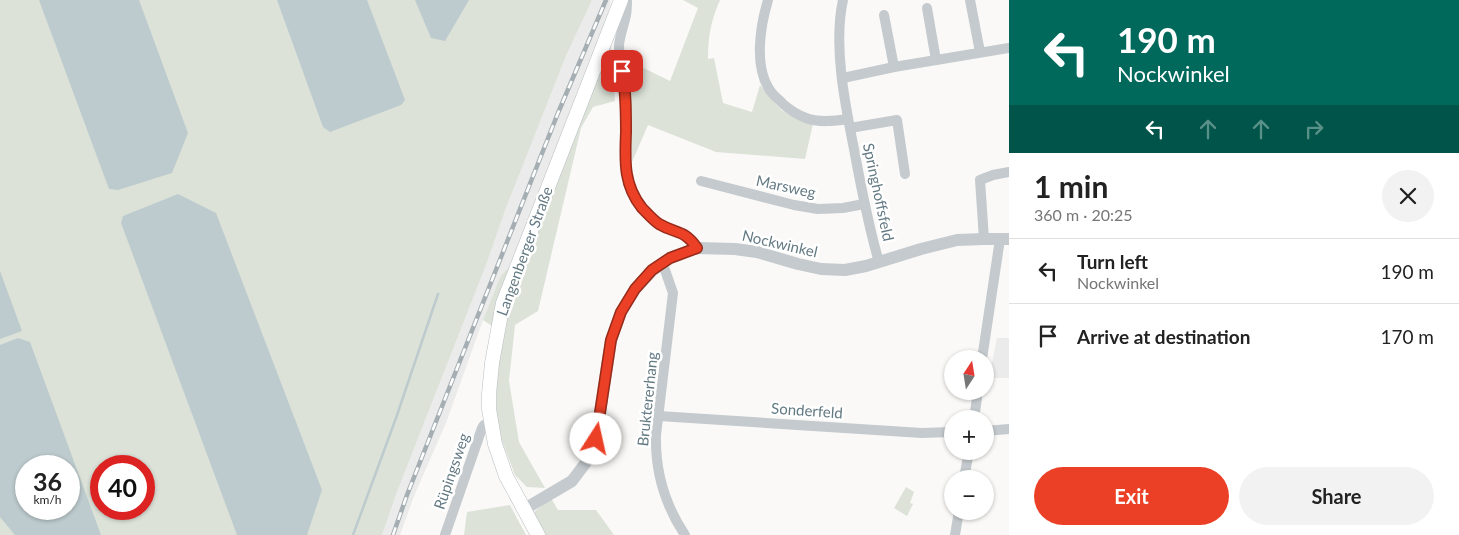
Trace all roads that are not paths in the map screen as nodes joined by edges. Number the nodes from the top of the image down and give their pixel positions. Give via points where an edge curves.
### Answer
1 (621, 0) edge
2 (627, 0) edge
3 (768, 0) edge
4 (843, 0) edge
5 (970, 0) edge
6 (927, 8) dead end
7 (884, 14) dead end
8 (1009, 48) edge
9 (980, 52) junction
10 (936, 60) junction
11 (894, 67) junction
12 (843, 78) junction
13 (849, 124) junction
14 (1009, 172) edge
15 (905, 174) dead end
16 (701, 182) dead end
17 (864, 204) junction
18 (984, 238) junction
19 (1005, 240) edge
20 (697, 248) junction
21 (879, 262) junction
22 (661, 264) junction
23 (984, 350) edge
24 (659, 416) junction
25 (491, 422) junction
26 (1009, 429) edge
27 (994, 430) edge
28 (944, 432) edge
29 (523, 510) junction
30 (958, 520) edge
31 (445, 535) edge
32 (538, 535) edge
33 (685, 535) edge
34 (955, 535) edge

1 - 25 main road, Langenberger Straße via 503,304 491,371
2 - 20 street via 619,55 626,91 624,161 630,186 638,202 654,220 683,233
3 - 13 street via 762,19 760,50 763,73 772,93 790,110 807,119
4 - 12 street, Springhoffsfeld via 840,24
5 - 9 street
6 - 10 street
7 - 11 street
8 - 9 street
9 - 10 street
10 - 11 street
11 - 12 street
12 - 13 street, Springhoffsfeld
13 - 15 street, Springhoffsfeld via 897,120
13 - 17 street, Springhoffsfeld
14 - 18 street via 980,180
16 - 17 street, Marsweg via 818,209
17 - 21 street, Springhoffsfeld
18 - 19 street, Nockwinkel
18 - 21 street, Nockwinkel via 957,240
19 - 23 street
20 - 21 street, Nockwinkel via 757,252 821,269 854,269
20 - 22 street
22 - 24 street, Bruktererhang via 673,293
22 - 29 street via 635,289 621,312 611,340 596,439 587,461 572,481
24 - 28 street, Sonderfeld
24 - 33 street, Bruktererhang via 656,452 660,479 671,510
25 - 29 main road, Langenberger Straße via 506,476
25 - 31 street, Rüpingsweg via 482,428
26 - 27 street
29 - 32 main road, Langenberger Straße
30 - 34 street

